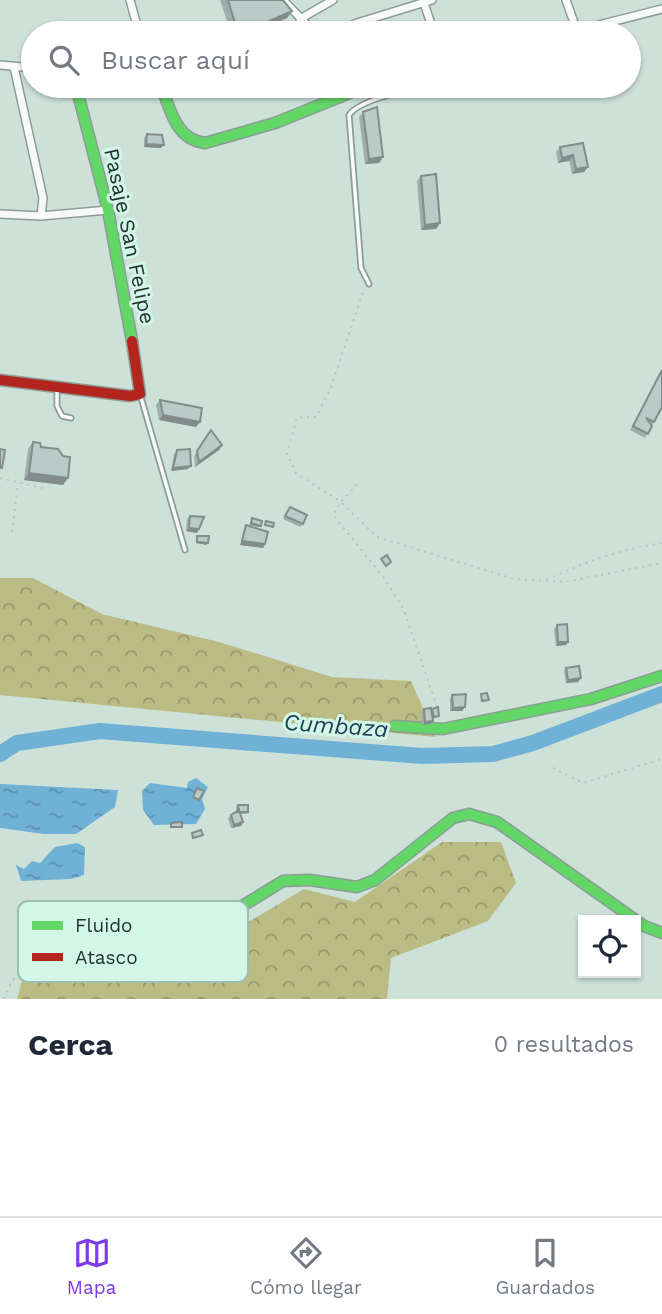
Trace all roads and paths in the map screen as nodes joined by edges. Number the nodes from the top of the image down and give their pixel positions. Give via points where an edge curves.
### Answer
1 (130, 0) edge
2 (283, 0) edge
3 (332, 0) edge
4 (566, 0) edge
5 (426, 1) edge
6 (662, 9) edge
7 (300, 19) joint
8 (136, 21) edge
9 (363, 21) edge
10 (431, 21) edge
11 (573, 21) edge
12 (616, 21) edge
13 (0, 65) edge
14 (14, 67) junction
15 (21, 67) edge
16 (79, 98) edge
17 (166, 98) edge
18 (337, 98) edge
19 (385, 98) edge
20 (108, 210) junction
21 (0, 214) edge
22 (41, 216) junction
23 (369, 284) joint
24 (0, 380) edge
25 (57, 386) junction
26 (139, 394) junction
27 (71, 418) dead end
28 (0, 478) edge
29 (18, 482) junction
30 (357, 484) dead end
31 (43, 488) dead end
32 (341, 502) junction
33 (12, 532) dead end
34 (662, 543) edge
35 (186, 550) dead end
36 (662, 563) edge
37 (545, 581) junction
38 (662, 676) edge
39 (439, 714) edge
40 (395, 726) dead end
41 (662, 759) edge
42 (553, 768) dead end
43 (248, 903) edge
44 (662, 933) edge
45 (18, 973) edge
46 (4, 999) edge

1 - 8 street
2 - 7 street
3 - 7 street
4 - 11 street
5 - 9 street
5 - 10 street
6 - 12 street
13 - 14 street
14 - 15 street
14 - 22 street via 43,198
16 - 20 street, Pasaje San Felipe
17 - 18 street via 180,133 194,143 275,123
19 - 23 lane via 356,107 349,115 361,268
20 - 22 street
20 - 26 street, Pasaje San Felipe
21 - 22 street
23 - 32 path via 331,387 316,416 297,417 287,454 296,473
24 - 25 street
25 - 26 street
25 - 27 lane via 57,406 62,416
26 - 35 lane
28 - 29 path
29 - 31 path
29 - 33 path
30 - 32 path
32 - 37 path via 377,537 490,574
32 - 39 path via 333,515 404,610
34 - 37 path via 580,564
36 - 37 path via 565,582
38 - 40 street via 591,699 443,729
41 - 42 path via 583,783
43 - 44 street via 283,881 357,887 375,880 453,818 469,814 497,822 644,926
45 - 46 path via 11,978

